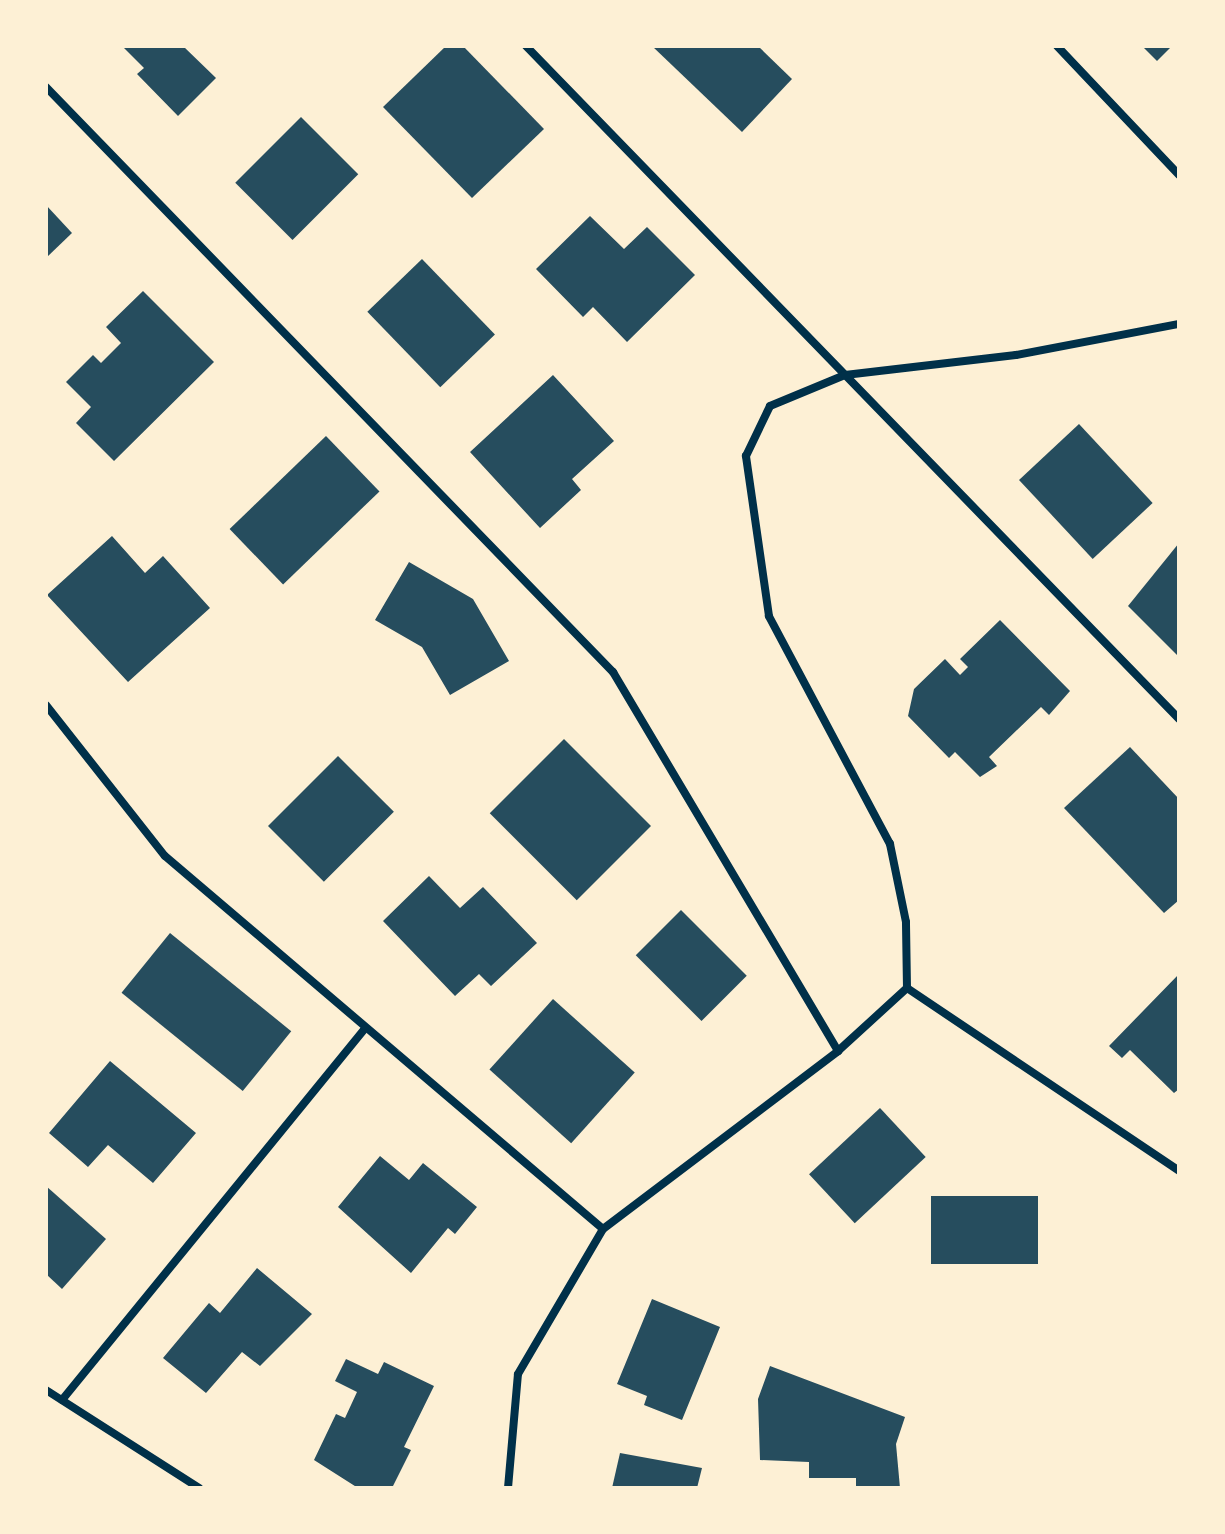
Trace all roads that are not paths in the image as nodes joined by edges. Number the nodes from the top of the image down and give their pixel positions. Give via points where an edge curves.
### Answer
1 (526, 46) edge
2 (1057, 46) edge
3 (46, 87) edge
4 (1179, 175) edge
5 (1179, 324) edge
6 (845, 375) junction
7 (46, 705) edge
8 (1179, 719) edge
9 (907, 988) junction
10 (365, 1029) junction
11 (838, 1051) junction
12 (1179, 1171) edge
13 (603, 1229) junction
14 (46, 1390) edge
15 (62, 1400) junction
16 (199, 1488) edge
17 (508, 1488) edge

1 - 6 street
2 - 4 street
3 - 11 street via 613,672
5 - 6 street via 1016,355
6 - 8 street
6 - 9 street via 770,406 746,456 769,616 890,844 906,922
7 - 10 street via 165,856
9 - 11 street
9 - 12 street
10 - 13 street
10 - 15 street
11 - 13 street
13 - 17 street via 518,1374
14 - 15 street
15 - 16 street

